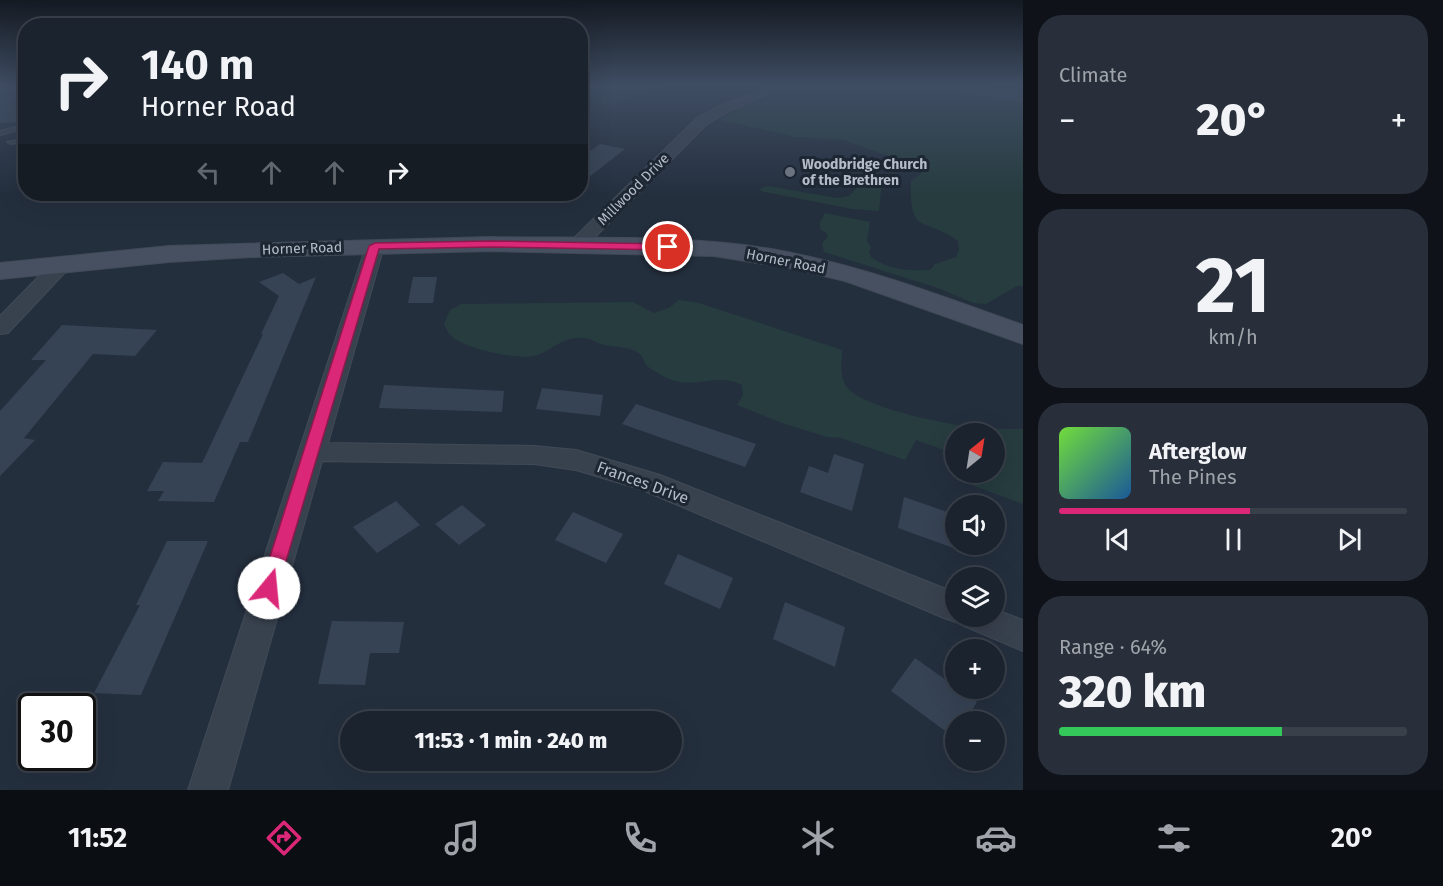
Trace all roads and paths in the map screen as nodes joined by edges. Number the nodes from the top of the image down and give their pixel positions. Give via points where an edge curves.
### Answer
1 (701, 122) edge
2 (18, 128) edge
3 (0, 133) edge
4 (18, 141) edge
5 (10, 142) dead end
6 (578, 244) junction
7 (375, 246) junction
8 (61, 265) junction
9 (0, 271) edge
10 (0, 328) edge
11 (1023, 335) edge
12 (310, 452) junction
13 (945, 603) edge
14 (1002, 627) edge
15 (1023, 636) edge
16 (208, 790) edge

1 - 6 street, Millwood Drive
2 - 3 lane
4 - 5 lane
6 - 7 main road, Horner Road
6 - 11 main road, Horner Road via 714,249 790,260 884,285
7 - 8 main road, Horner Road via 181,254
7 - 12 street
8 - 9 main road, Horner Road
8 - 10 street
12 - 13 street, Frances Drive via 534,455 576,460 650,482
12 - 16 street
14 - 15 street

